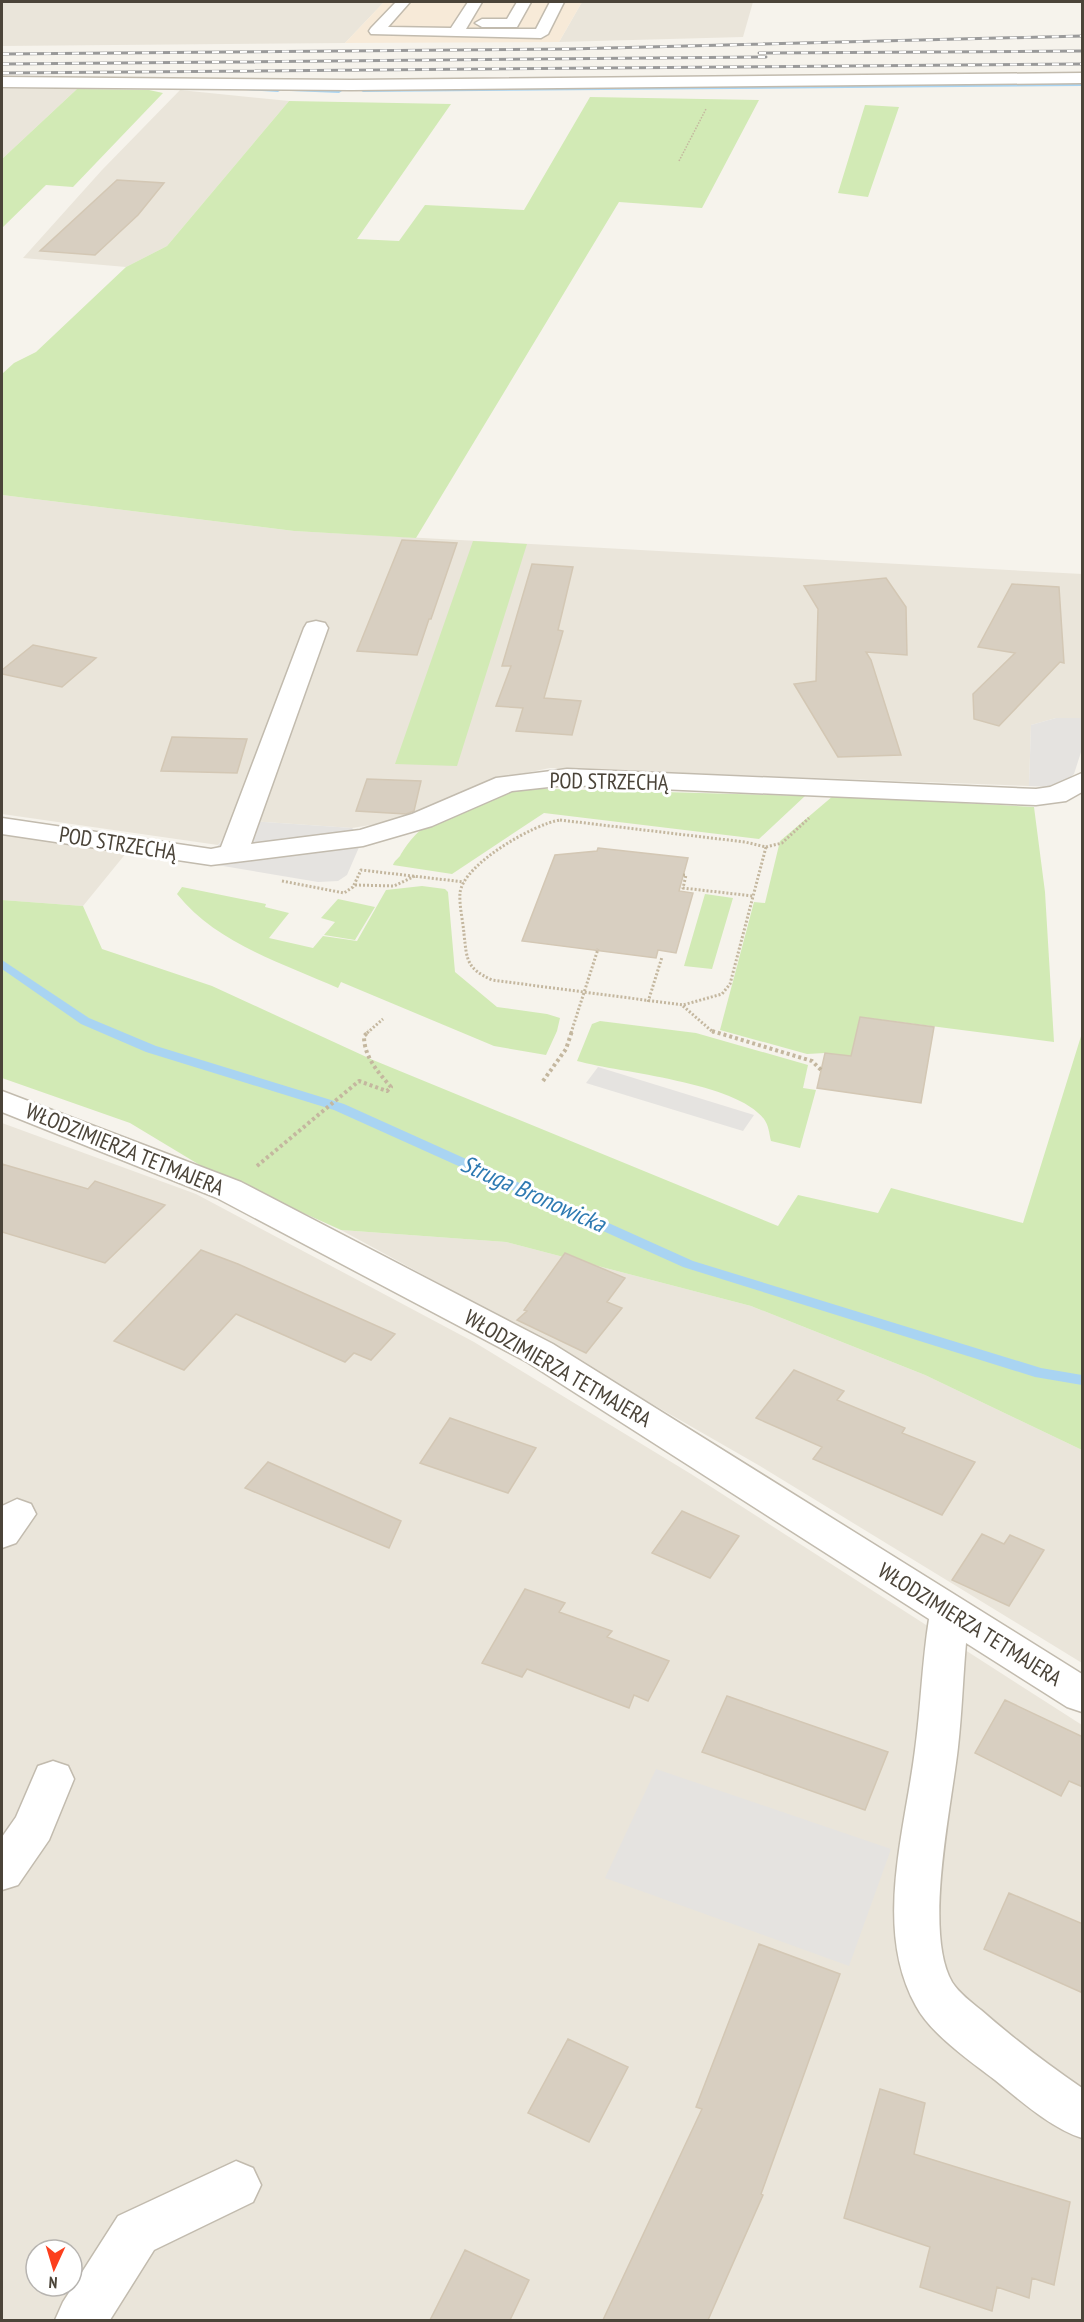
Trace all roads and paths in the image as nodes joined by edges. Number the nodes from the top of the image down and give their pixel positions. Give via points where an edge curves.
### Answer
1 (403, 2) edge
2 (475, 2) edge
3 (524, 2) edge
4 (557, 2) edge
5 (459, 27) junction
6 (1083, 78) edge
7 (2, 82) edge
8 (710, 101) dead end
9 (679, 161) dead end
10 (316, 628) dead end
11 (1083, 781) edge
12 (818, 789) junction
13 (2, 825) edge
14 (766, 847) junction
15 (233, 854) junction
16 (371, 871) dead end
17 (683, 875) dead end
18 (416, 876) junction
19 (464, 882) junction
20 (355, 885) dead end
21 (753, 896) junction
22 (598, 949) dead end
23 (662, 957) dead end
24 (584, 994) junction
25 (648, 1002) junction
26 (682, 1005) junction
27 (383, 1019) dead end
28 (821, 1070) dead end
29 (543, 1081) dead end
30 (349, 1091) joint
31 (2, 1101) edge
32 (256, 1168) dead end
33 (950, 1612) junction
34 (1083, 1695) edge
35 (53, 1779) dead end
36 (2, 1871) edge
37 (1083, 2115) edge
38 (236, 2186) dead end
39 (81, 2320) edge

1 - 5 street via 376,31
2 - 5 street
3 - 5 street via 512,24
4 - 5 street via 541,34
6 - 7 street via 351,85
8 - 9 path
10 - 15 street
11 - 12 street, POD STRZECHĄ via 1056,795 1036,797
12 - 14 path via 807,822 782,843
12 - 15 street, POD STRZECHĄ via 547,779 506,784 422,820 363,838
13 - 15 street, POD STRZECHĄ via 211,856
14 - 19 path via 548,820 476,867
14 - 21 path
16 - 18 path
17 - 21 path via 683,888
18 - 19 path
18 - 20 path via 402,886
19 - 24 path via 460,892 467,960 477,973 506,984
21 - 26 path via 730,984 722,994
22 - 24 path
23 - 25 path
24 - 25 path
24 - 29 path via 566,1049
25 - 26 path
26 - 28 path via 714,1033 812,1061
27 - 30 path via 363,1036 363,1043 365,1053 391,1087 387,1091 359,1081
30 - 32 path
31 - 33 street, WŁODZIMIERZA TETMAJERA via 229,1190 540,1353
33 - 34 street, WŁODZIMIERZA TETMAJERA
33 - 37 street via 917,1901 918,1935 930,1988 946,2009 992,2051
35 - 36 street via 34,1827
38 - 39 street via 136,2233

